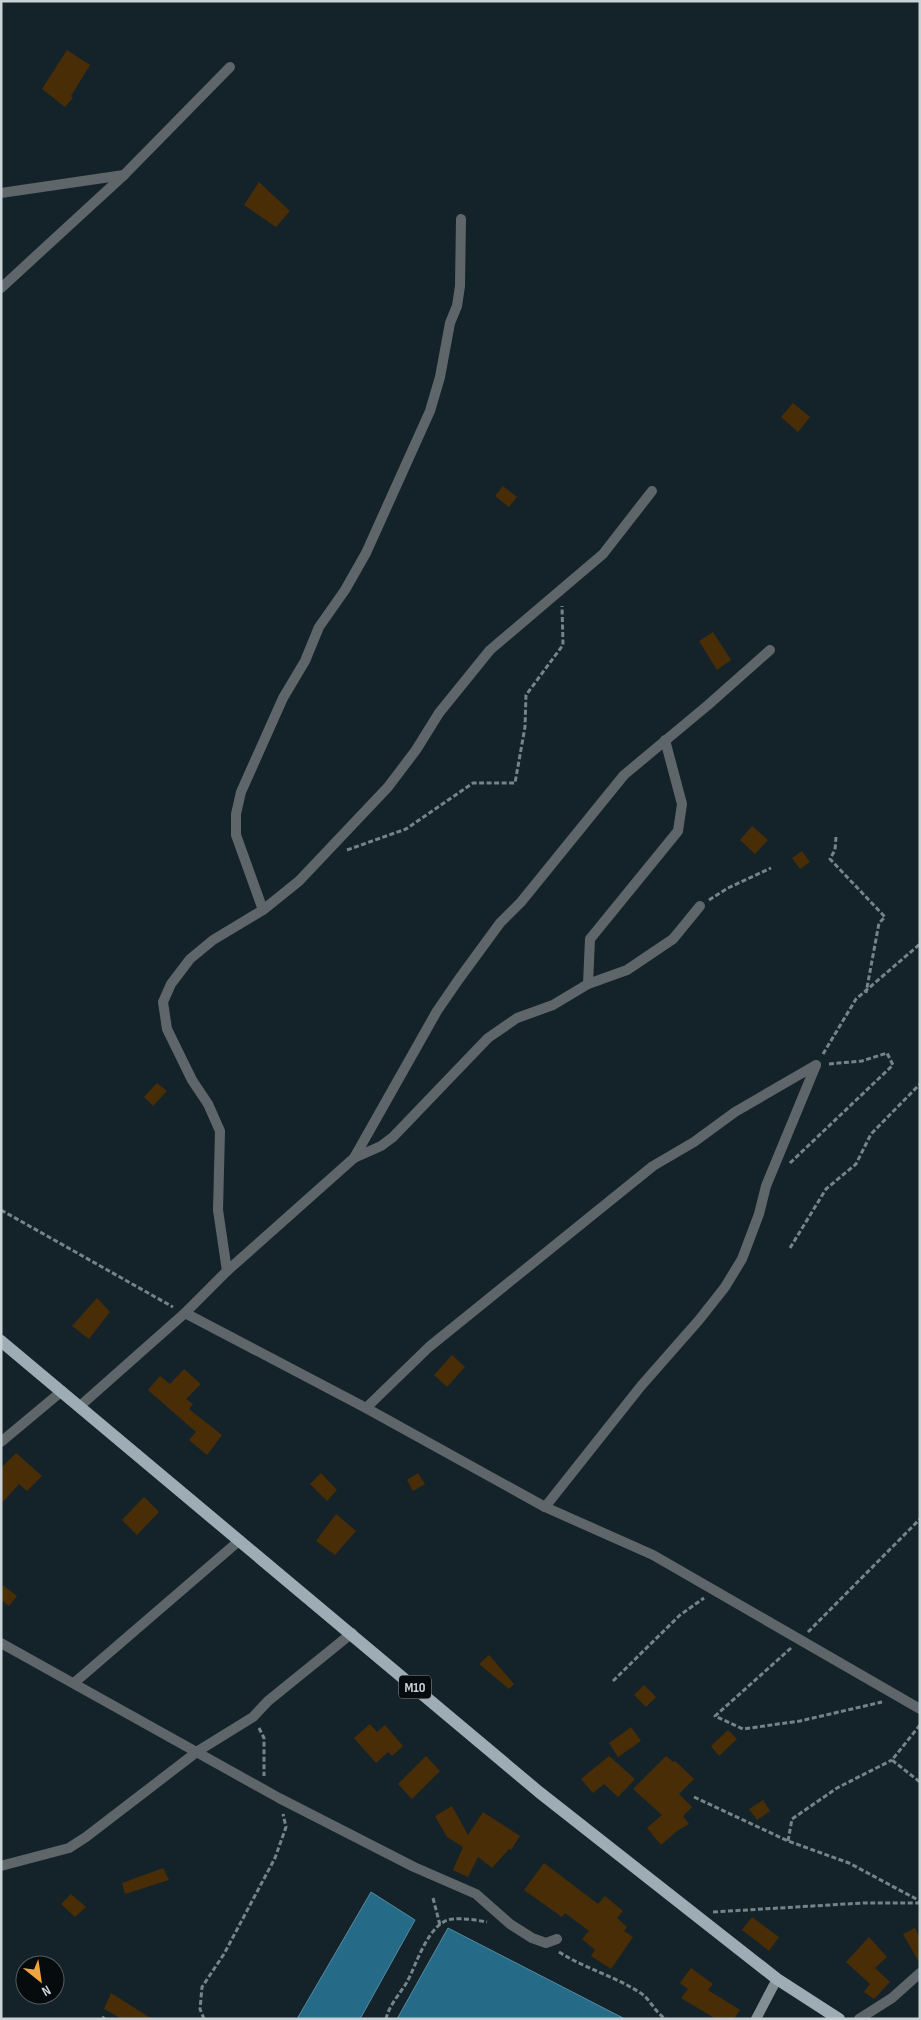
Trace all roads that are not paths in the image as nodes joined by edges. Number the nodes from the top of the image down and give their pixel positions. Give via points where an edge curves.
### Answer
1 (230, 66) dead end
2 (124, 175) junction
3 (1, 193) edge
4 (461, 219) dead end
5 (1, 288) edge
6 (652, 491) dead end
7 (770, 650) dead end
8 (665, 740) junction
9 (700, 906) road end
10 (263, 910) junction
11 (588, 984) junction
12 (354, 1158) junction
13 (227, 1271) junction
14 (185, 1313) junction
15 (1, 1342) edge
16 (62, 1391) junction
17 (80, 1406) junction
18 (366, 1408) junction
19 (1, 1442) edge
20 (545, 1507) junction
21 (240, 1540) junction
22 (352, 1634) junction
23 (1, 1643) edge
24 (74, 1683) junction
25 (920, 1710) edge
26 (198, 1751) junction
27 (1, 1866) edge
28 (557, 1939) dead end
29 (920, 1973) edge
30 (777, 1979) junction
31 (756, 2019) edge
32 (839, 2019) edge
33 (859, 2019) edge

1 - 2 street
2 - 3 street
2 - 5 street
4 - 10 street via 457,306 450,323 430,411 366,553 320,627 283,698 241,792 236,836
6 - 10 street via 603,554 490,650 439,713 388,787 299,881
7 - 8 street
8 - 11 street via 682,804 678,831 590,939
8 - 12 street via 624,775 521,902 500,923 438,1011
9 - 11 street via 673,939 654,953 627,970
10 - 13 street via 213,940 190,959 171,984 163,1002 167,1029 220,1131 218,1210
11 - 12 street via 553,1004 517,1018 488,1038 393,1137
12 - 13 street
13 - 14 street
14 - 17 street
14 - 18 street
15 - 16 main road, M10
16 - 17 main road, M10
16 - 19 street
17 - 21 main road, M10
18 - 20 street
18 - 20 street via 429,1347 653,1166 694,1142 735,1112 816,1065 766,1186 742,1259 700,1320 640,1386
20 - 25 street via 652,1555
21 - 22 main road, M10
21 - 24 street
22 - 26 street via 268,1701 253,1717
22 - 30 main road, M10 via 540,1792
23 - 24 street
24 - 26 street
26 - 27 street via 69,1848
26 - 28 street via 270,1793 476,1894 510,1924 546,1944
29 - 33 street via 892,1998
30 - 31 main road
30 - 32 main road, M10

